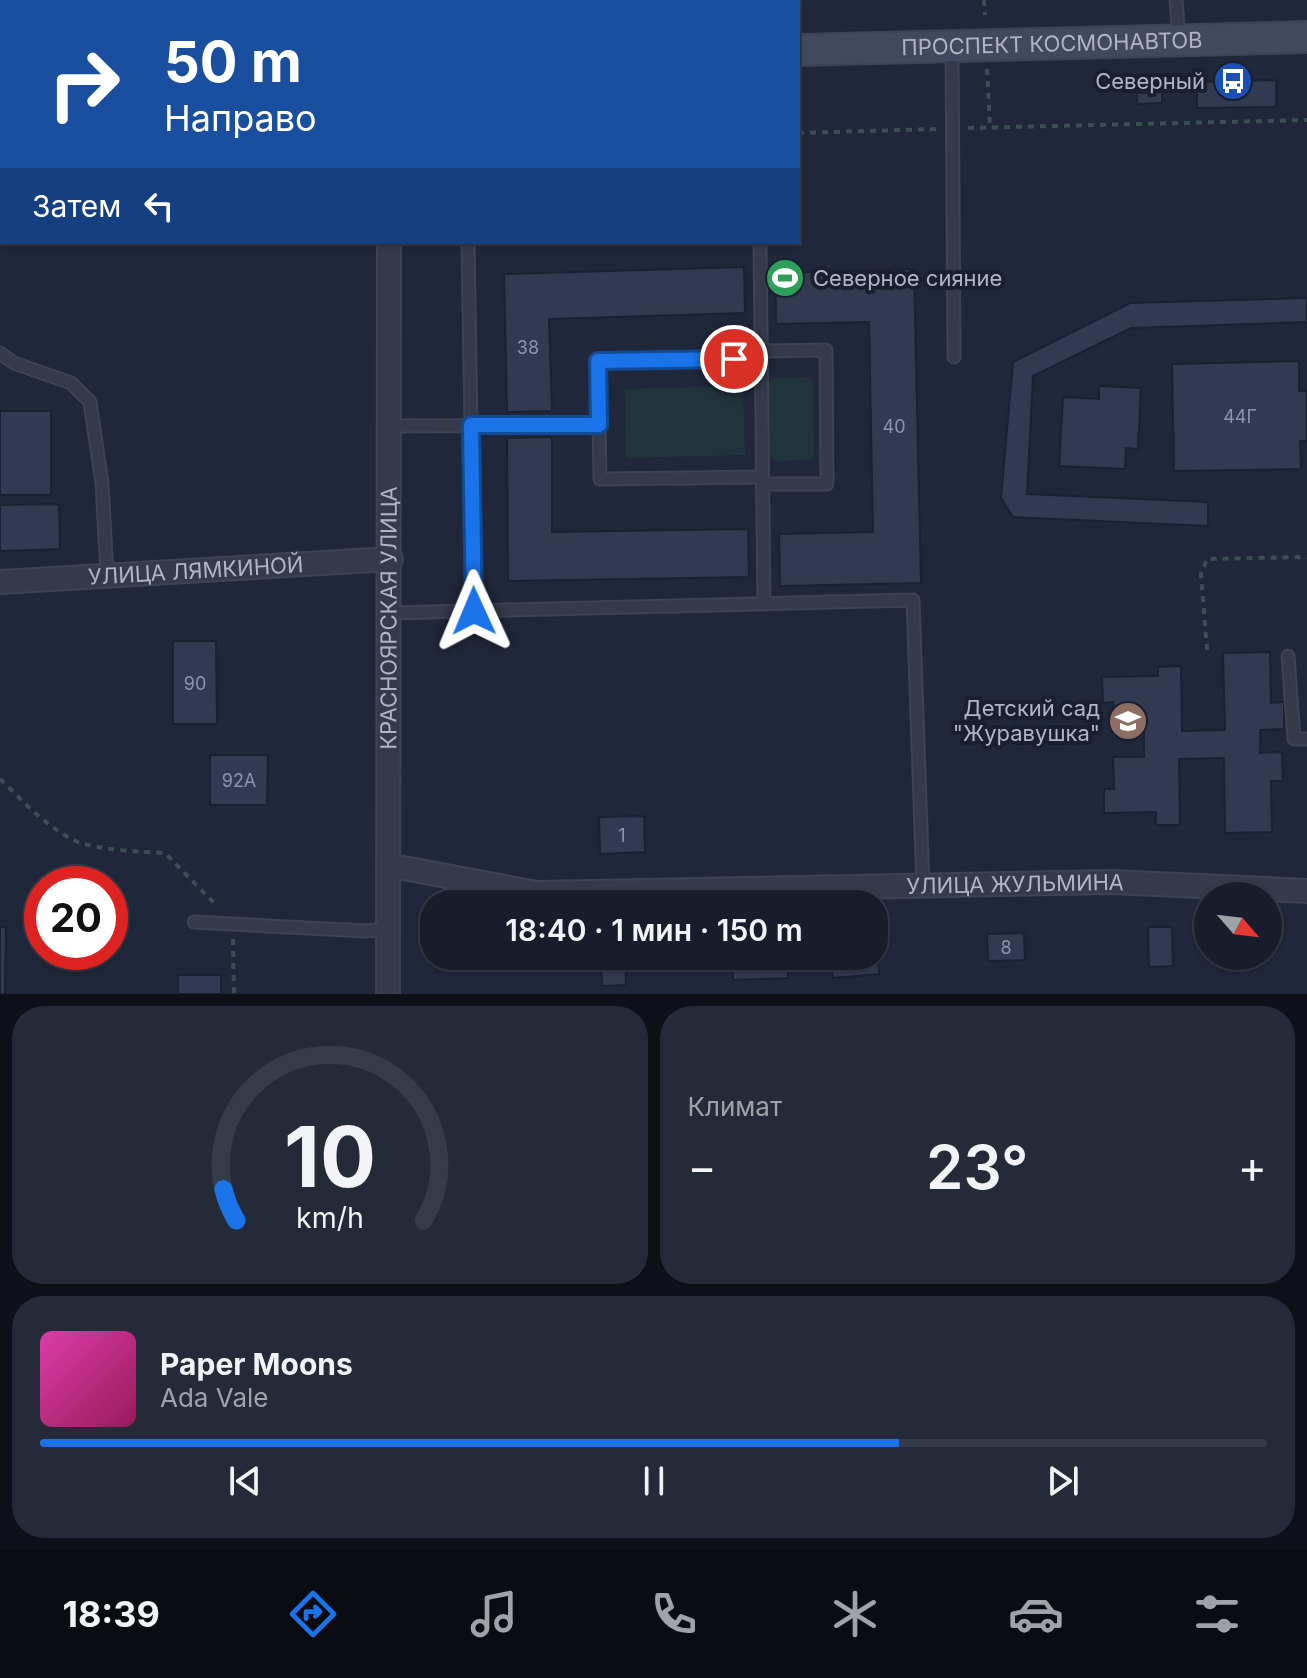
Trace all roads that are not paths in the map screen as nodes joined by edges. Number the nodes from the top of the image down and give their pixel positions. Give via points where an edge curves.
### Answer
1 (1176, 0) edge
2 (1307, 37) edge
3 (1179, 41) junction
4 (952, 46) junction
5 (800, 50) edge
6 (389, 244) edge
7 (468, 244) edge
8 (760, 244) edge
9 (0, 353) edge
10 (761, 355) junction
11 (954, 357) dead end
12 (471, 425) junction
13 (599, 425) junction
14 (391, 426) junction
15 (762, 481) junction
16 (391, 559) junction
17 (107, 575) junction
18 (0, 582) edge
19 (764, 604) junction
20 (474, 611) junction
21 (390, 613) junction
22 (1288, 656) dead end
23 (1307, 739) edge
24 (388, 865) junction
25 (923, 887) junction
26 (1307, 891) edge
27 (194, 922) dead end
28 (388, 929) junction
29 (388, 994) edge

1 - 3 lane
2 - 3 main road, ПРОСПЕКТ КОСМОНАВТОВ
3 - 4 main road, ПРОСПЕКТ КОСМОНАВТОВ
4 - 5 main road, ПРОСПЕКТ КОСМОНАВТОВ
4 - 11 lane
6 - 14 street, КРАСНОЯРСКАЯ УЛИЦА
7 - 12 lane
8 - 10 lane
9 - 17 lane via 71,383 90,402 102,483
10 - 13 lane via 598,361
10 - 15 lane
10 - 15 lane via 826,350 827,484
12 - 13 lane
12 - 14 lane
12 - 20 lane
13 - 15 lane via 600,479
14 - 16 street, КРАСНОЯРСКАЯ УЛИЦА
15 - 19 lane
16 - 17 street, УЛИЦА ЛЯМКИНОЙ
16 - 21 street, КРАСНОЯРСКАЯ УЛИЦА
17 - 18 street, УЛИЦА ЛЯМКИНОЙ
19 - 20 lane
19 - 25 lane via 913,600
20 - 21 lane
21 - 24 street, КРАСНОЯРСКАЯ УЛИЦА
22 - 23 lane via 1294,739
24 - 25 street, УЛИЦА ЖУЛЬМИНА via 536,893
24 - 28 street, КРАСНОЯРСКАЯ УЛИЦА
25 - 26 street, УЛИЦА ЖУЛЬМИНА via 1112,882
27 - 28 lane
28 - 29 street, КРАСНОЯРСКАЯ УЛИЦА

